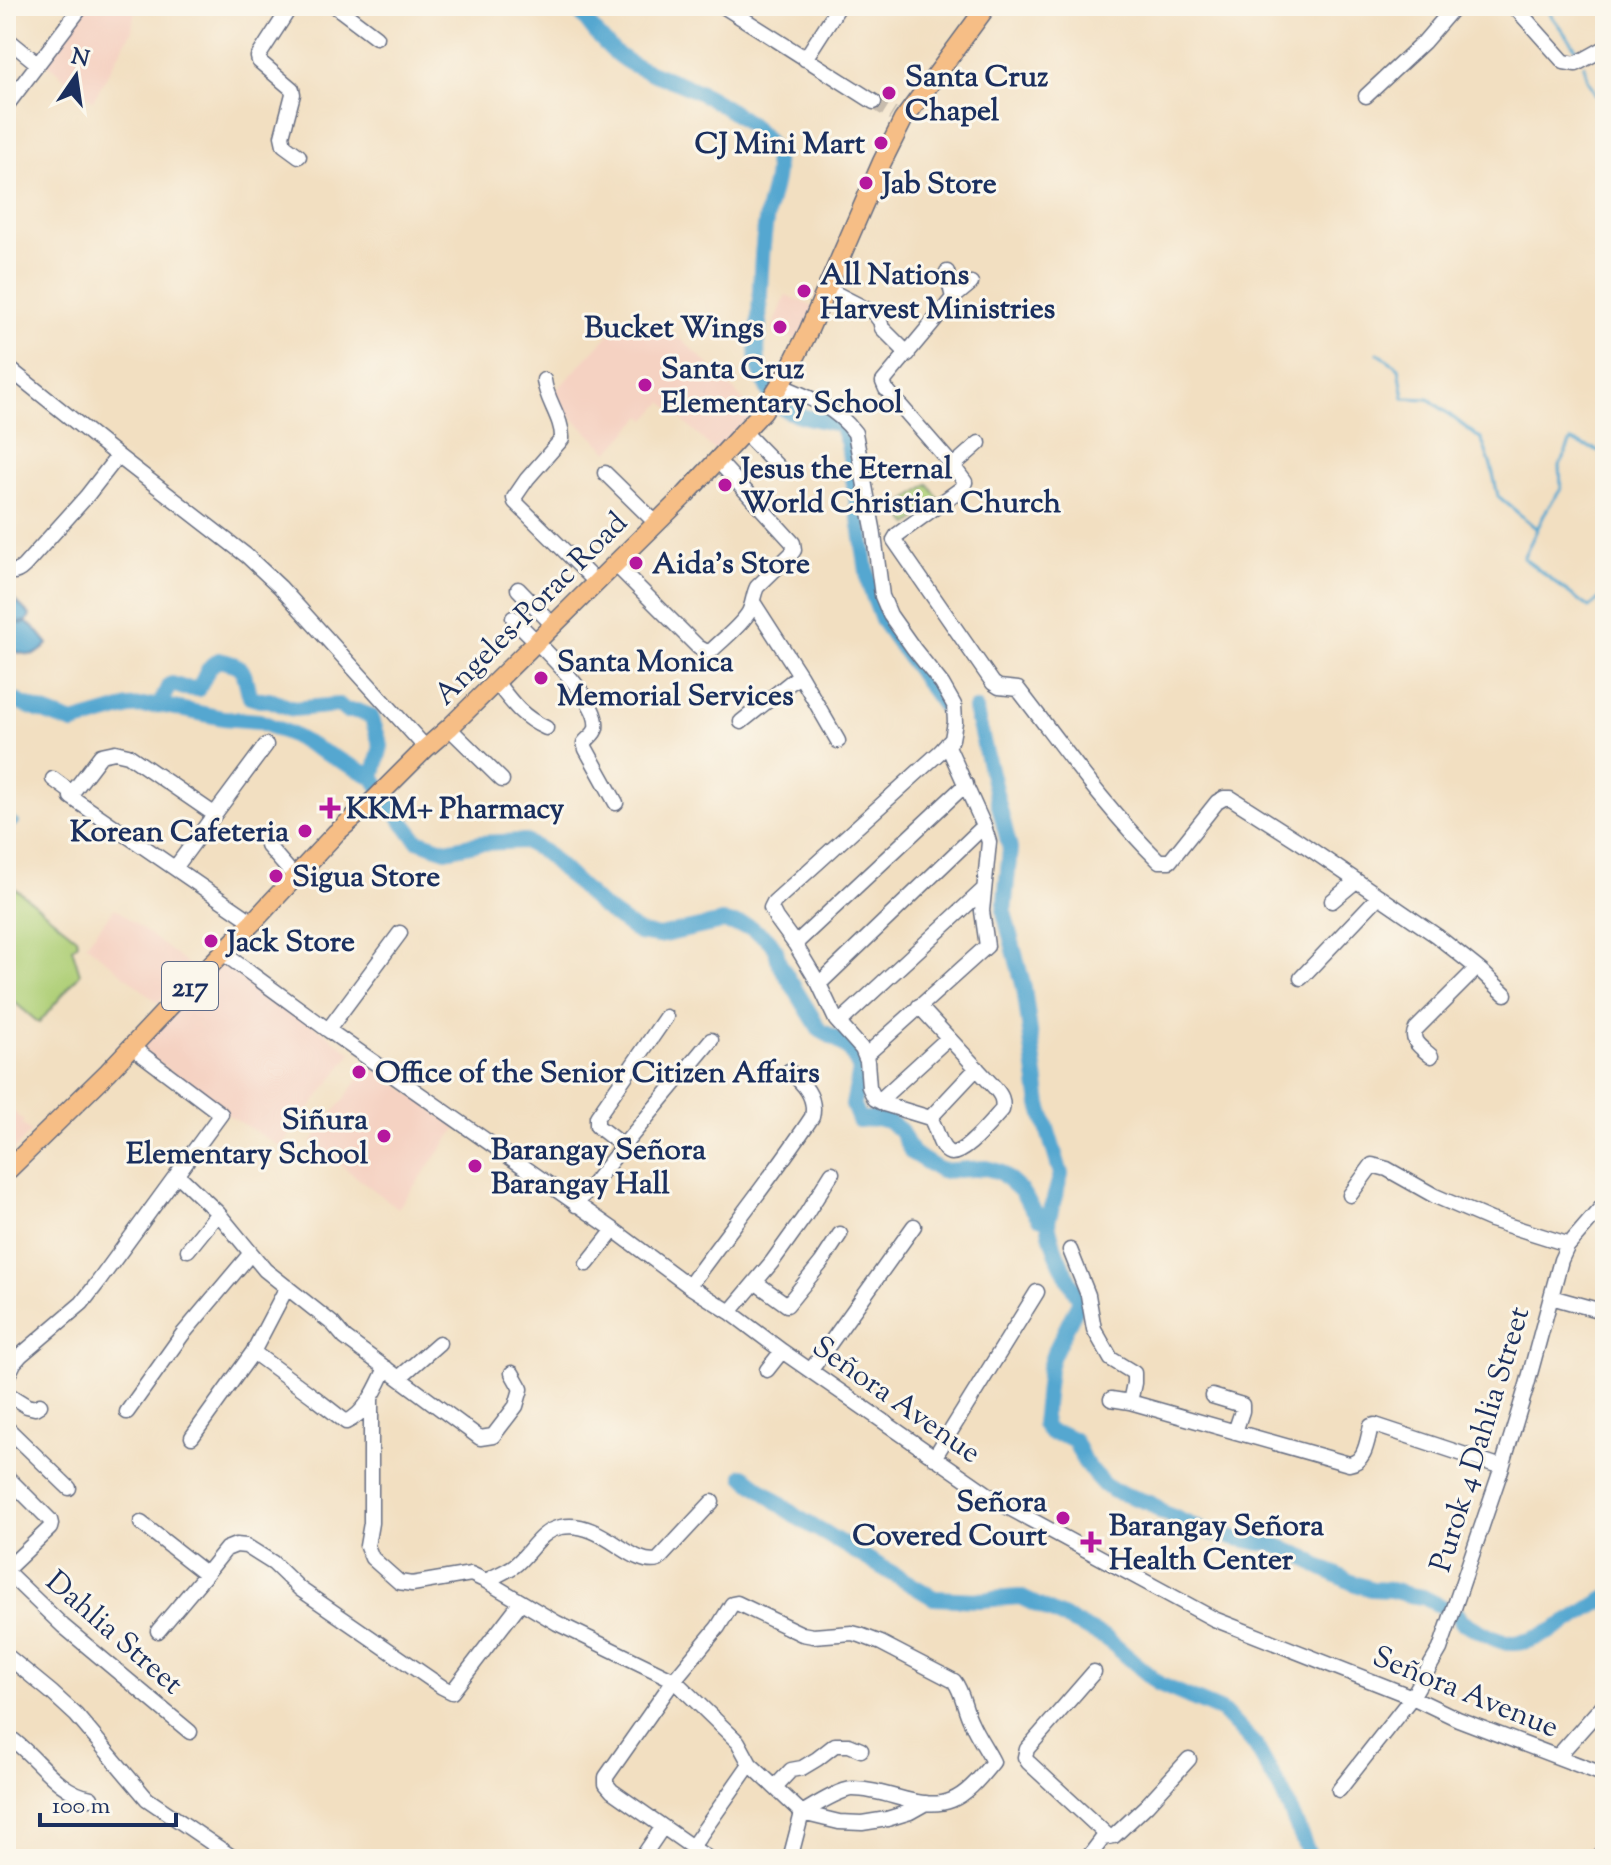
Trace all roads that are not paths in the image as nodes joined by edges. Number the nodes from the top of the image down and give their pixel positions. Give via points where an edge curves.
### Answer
1 (82, 6) edge
2 (291, 6) edge
3 (335, 6) edge
4 (723, 6) edge
5 (839, 6) edge
6 (987, 6) edge
7 (1455, 6) edge
8 (1514, 6) edge
9 (376, 37) dead end
10 (6, 38) edge
11 (1605, 48) edge
12 (805, 59) junction
13 (38, 64) junction
14 (1366, 96) dead end
15 (874, 102) tunnel mouth
16 (6, 106) edge
17 (299, 156) dead end
18 (947, 272) dead end
19 (971, 283) dead end
20 (827, 289) junction
21 (953, 298) junction
22 (908, 354) junction
23 (6, 366) edge
24 (544, 380) dead end
25 (778, 388) junction
26 (745, 433) junction
27 (979, 443) dead end
28 (118, 456) junction
29 (718, 461) junction
30 (953, 466) junction
31 (783, 472) dead end
32 (605, 473) dead end
33 (656, 523) junction
34 (615, 564) junction
35 (6, 571) edge
36 (596, 582) junction
37 (518, 589) dead end
38 (753, 602) junction
39 (513, 618) dead end
40 (553, 625) junction
41 (536, 643) junction
42 (800, 675) junction
43 (496, 682) junction
44 (741, 722) dead end
45 (449, 728) junction
46 (546, 728) dead end
47 (838, 741) dead end
48 (947, 744) junction
49 (266, 745) dead end
50 (426, 748) junction
51 (53, 779) dead end
52 (502, 780) dead end
53 (966, 784) junction
54 (72, 795) junction
55 (616, 803) dead end
56 (214, 815) junction
57 (984, 826) junction
58 (267, 845) dead end
59 (175, 868) junction
60 (294, 876) junction
61 (1356, 881) junction
62 (983, 890) junction
63 (1379, 896) junction
64 (1332, 901) dead end
65 (253, 922) junction
66 (400, 933) dead end
67 (795, 944) junction
68 (223, 953) junction
69 (1476, 969) junction
70 (1301, 978) dead end
71 (819, 984) junction
72 (1505, 994) dead end
73 (919, 1006) junction
74 (666, 1017) dead end
75 (839, 1023) junction
76 (328, 1030) junction
77 (948, 1038) junction
78 (711, 1040) dead end
79 (132, 1047) junction
80 (865, 1056) junction
81 (1431, 1056) dead end
82 (977, 1068) junction
83 (789, 1071) dead end
84 (879, 1101) junction
85 (930, 1118) junction
86 (623, 1146) junction
87 (6, 1172) edge
88 (832, 1173) dead end
89 (177, 1174) junction
90 (1350, 1195) dead end
91 (1605, 1203) edge
92 (576, 1205) junction
93 (218, 1213) junction
94 (914, 1226) dead end
95 (614, 1230) junction
96 (840, 1234) dead end
97 (1567, 1247) junction
98 (188, 1250) dead end
99 (1070, 1250) dead end
100 (251, 1253) junction
101 (587, 1264) dead end
102 (755, 1282) junction
103 (689, 1286) junction
104 (287, 1287) junction
105 (1037, 1292) dead end
106 (1551, 1297) junction
107 (730, 1312) junction
108 (1605, 1312) edge
109 (439, 1343) dead end
110 (782, 1351) junction
111 (253, 1352) junction
112 (386, 1368) junction
113 (767, 1370) dead end
114 (811, 1370) junction
115 (512, 1373) dead end
116 (400, 1377) junction
117 (6, 1379) edge
118 (6, 1393) edge
119 (1212, 1396) dead end
120 (371, 1397) junction
121 (1111, 1399) dead end
122 (1130, 1402) junction
123 (40, 1405) dead end
124 (127, 1412) dead end
125 (6, 1427) edge
126 (1235, 1432) junction
127 (192, 1437) dead end
128 (934, 1458) junction
129 (1502, 1467) junction
130 (6, 1476) edge
131 (69, 1488) dead end
132 (712, 1502) dead end
133 (141, 1523) dead end
134 (6, 1571) edge
135 (206, 1574) junction
136 (486, 1581) junction
137 (521, 1602) junction
138 (158, 1631) dead end
139 (6, 1655) edge
140 (1094, 1672) dead end
141 (674, 1680) junction
142 (1412, 1697) junction
143 (1605, 1703) edge
144 (190, 1732) dead end
145 (6, 1735) edge
146 (861, 1750) dead end
147 (1558, 1756) junction
148 (1189, 1759) dead end
149 (750, 1764) junction
150 (1605, 1775) edge
151 (775, 1787) junction
152 (1339, 1790) dead end
153 (91, 1798) dead end
154 (926, 1803) junction
155 (802, 1813) junction
156 (662, 1828) junction
157 (1108, 1836) junction
158 (692, 1847) junction
159 (1605, 1850) edge
160 (235, 1859) edge
161 (641, 1859) edge
162 (709, 1859) edge
163 (790, 1859) edge
164 (1087, 1859) edge
165 (1597, 1859) edge

1 - 13 street
2 - 17 street via 258,57 292,89 282,136 284,145
3 - 9 street
4 - 12 street
5 - 12 street
6 - 20 main road, Angeles-Porac Road / 217 via 898,117
7 - 14 street
8 - 11 street via 1564,62 1582,61
10 - 13 street
12 - 15 street
13 - 16 street
18 - 21 street
19 - 21 street
20 - 22 street via 874,313
20 - 25 main road, Angeles-Porac Road / 217
21 - 22 street
22 - 30 street via 884,385
23 - 28 street
24 - 36 street via 562,439 527,479 515,502
25 - 26 main road, Angeles-Porac Road / 217
25 - 48 street via 821,403 855,433 882,596 954,705 952,739
26 - 29 main road, Angeles-Porac Road / 217
26 - 31 street
27 - 30 street
28 - 35 street via 24,566
28 - 50 street via 247,556
29 - 33 main road, Angeles-Porac Road / 217
29 - 38 street via 793,543 791,554 757,587
30 - 61 street via 965,482 962,488 894,540 993,683 1018,689 1142,844 1159,861 1170,861 1217,802 1231,798
32 - 33 street
33 - 34 main road, Angeles-Porac Road / 217
34 - 36 main road, Angeles-Porac Road / 217
34 - 38 street via 705,651 744,618
36 - 40 main road, Angeles-Porac Road / 217
37 - 40 street
38 - 42 street
39 - 41 street
40 - 41 main road, Angeles-Porac Road / 217
41 - 43 main road, Angeles-Porac Road / 217
41 - 55 street via 589,703 596,726 584,743
42 - 44 street
42 - 47 street
43 - 45 main road, Angeles-Porac Road / 217
43 - 46 street via 525,717
45 - 50 main road, Angeles-Porac Road / 217
45 - 52 street
48 - 53 street
48 - 67 street via 774,902 771,908
49 - 56 street
50 - 60 main road, Angeles-Porac Road / 217
51 - 54 street
53 - 57 street
53 - 67 street
54 - 56 street via 101,755 119,752
54 - 59 street
56 - 59 street
57 - 62 street via 989,842
57 - 71 street
58 - 60 street
59 - 65 street
60 - 65 main road, Angeles-Porac Road / 217
61 - 63 street
61 - 64 street
62 - 73 street via 987,946
62 - 75 street
63 - 69 street
63 - 70 street
65 - 68 main road, Angeles-Porac Road / 217
66 - 76 street
67 - 71 street
68 - 76 street, Señora Avenue
68 - 79 main road, Angeles-Porac Road / 217
69 - 72 street
69 - 81 street via 1413,1034
71 - 75 street
73 - 77 street
73 - 80 street
74 - 86 street via 595,1122
75 - 80 street
76 - 92 street, Señora Avenue
77 - 82 street
77 - 84 street
78 - 86 street
79 - 87 main road, Angeles-Porac Road / 217
79 - 89 street via 221,1114
80 - 84 street via 869,1087
82 - 85 street
82 - 85 street via 995,1088 1002,1110 954,1154 943,1146
83 - 103 street via 806,1088 812,1117
84 - 85 street
86 - 92 street
88 - 102 street
89 - 93 street
89 - 117 street via 82,1303 21,1355
90 - 97 street via 1372,1165 1491,1220
91 - 97 street, Purok 4 Dahlia Street
92 - 95 street, Señora Avenue
93 - 98 street
93 - 100 street
94 - 114 street
95 - 101 street
95 - 103 street, Señora Avenue
96 - 102 street via 787,1305
97 - 106 street, Purok 4 Dahlia Street
99 - 122 street via 1088,1295 1094,1329 1111,1359 1134,1373
100 - 104 street
100 - 124 street
102 - 107 street
103 - 107 street, Señora Avenue
104 - 111 street
104 - 112 street
105 - 128 street
106 - 108 street
106 - 129 street, Purok 4 Dahlia Street
107 - 110 street, Señora Avenue
109 - 116 street
110 - 113 street
110 - 114 street, Señora Avenue
111 - 120 street via 346,1422
111 - 127 street
112 - 116 street
112 - 120 street
114 - 128 street, Señora Avenue
115 - 116 street via 521,1389 516,1406 493,1436 480,1438
118 - 123 street via 27,1406
119 - 126 street via 1242,1405
120 - 136 street via 367,1546 372,1558 399,1582 464,1574
121 - 122 street
122 - 126 street
125 - 131 street
126 - 129 street via 1349,1464 1361,1459 1375,1425
128 - 142 street, Señora Avenue via 1002,1504 1214,1619
129 - 142 street, Purok 4 Dahlia Street via 1440,1649
130 - 134 street via 51,1524
132 - 136 street via 653,1562 594,1530 560,1527 539,1539 514,1566
133 - 135 street
134 - 144 street, Dahlia Street
135 - 137 street via 226,1549 246,1546 452,1692
135 - 138 street
136 - 137 street
137 - 141 street
139 - 160 street via 76,1715 147,1799
140 - 157 street via 1025,1757
141 - 149 street via 738,1742
141 - 154 street via 734,1603 802,1634 852,1633 881,1643 954,1681 993,1762 957,1799
141 - 156 street via 606,1777 612,1791
142 - 147 street, Señora Avenue
142 - 152 street, Purok 4 Dahlia Street
143 - 147 street
145 - 153 street via 62,1785
146 - 151 street via 835,1745 791,1770
147 - 150 street, Señora Avenue
148 - 157 street via 1147,1805
149 - 151 street
149 - 158 street
151 - 155 street
154 - 155 street via 862,1823
154 - 155 street via 849,1788
155 - 163 street
156 - 158 street
156 - 161 street
157 - 164 street
158 - 162 street
159 - 165 street

